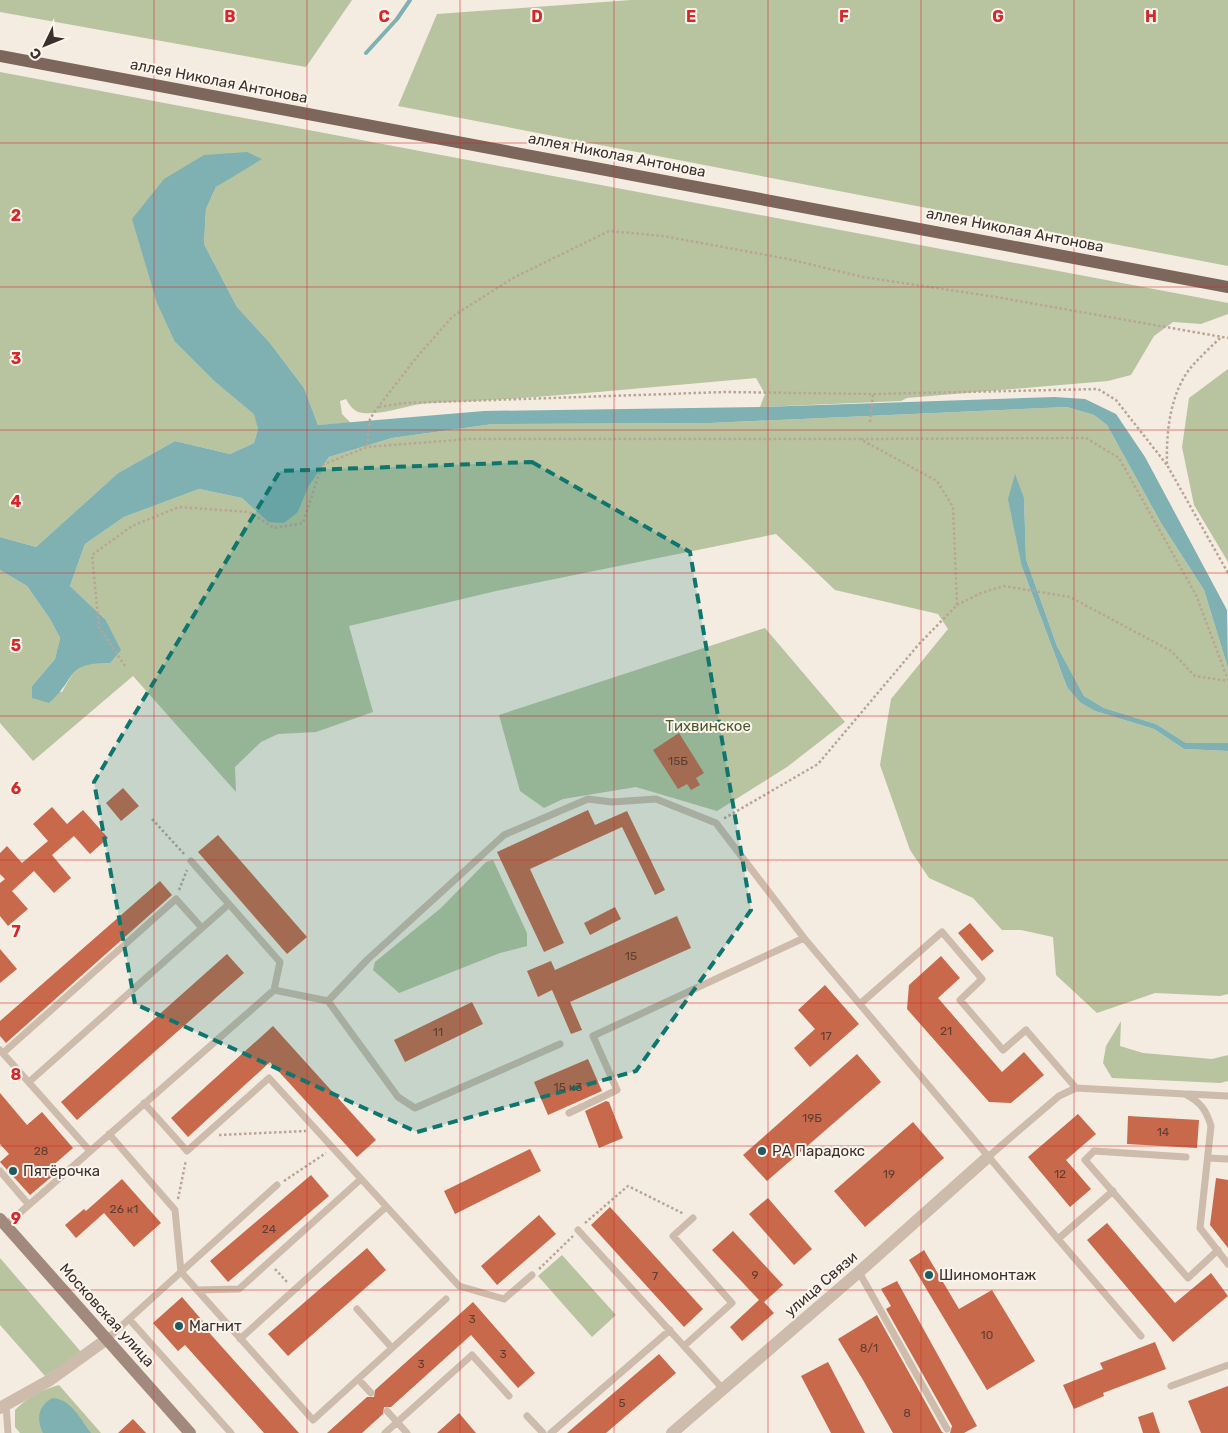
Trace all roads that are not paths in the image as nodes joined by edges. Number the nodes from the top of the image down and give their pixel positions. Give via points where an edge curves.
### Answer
1 (0, 56) edge
2 (1228, 287) edge
3 (191, 861) road end
4 (229, 904) junction
5 (202, 928) junction
6 (804, 938) junction
7 (274, 990) junction
8 (328, 1000) junction
9 (860, 1004) junction
10 (560, 1044) dead end
11 (1, 1052) edge
12 (29, 1082) junction
13 (1076, 1088) junction
14 (1185, 1094) junction
15 (1228, 1096) edge
16 (144, 1103) junction
17 (570, 1113) dead end
18 (109, 1134) junction
19 (90, 1151) junction
20 (988, 1157) junction
21 (1186, 1157) dead end
22 (1208, 1158) junction
23 (1228, 1159) edge
24 (0, 1171) edge
25 (361, 1179) junction
26 (277, 1185) road end
27 (1113, 1191) junction
28 (29, 1205) junction
29 (386, 1207) junction
30 (693, 1218) road end
31 (3, 1222) edge
32 (578, 1230) road end
33 (1058, 1239) junction
34 (1218, 1250) junction
35 (1228, 1264) edge
36 (181, 1272) junction
37 (859, 1272) junction
38 (532, 1275) road end
39 (196, 1290) junction
40 (446, 1299) dead end
41 (357, 1309) dead end
42 (130, 1319) junction
43 (670, 1330) junction
44 (1141, 1336) dead end
45 (107, 1339) junction
46 (240, 1339) junction
47 (684, 1346) junction
48 (392, 1348) junction
49 (1228, 1365) edge
50 (358, 1379) junction
51 (1171, 1386) dead end
52 (723, 1389) junction
53 (371, 1393) dead end
54 (509, 1396) dead end
55 (3, 1407) edge
56 (387, 1410) dead end
57 (527, 1416) dead end
58 (397, 1422) junction
59 (947, 1429) dead end
60 (8, 1433) edge
61 (190, 1433) edge
62 (231, 1433) edge
63 (385, 1433) edge
64 (407, 1433) edge
65 (543, 1433) edge
66 (551, 1433) edge
67 (672, 1433) edge

1 - 2 main road, аллея Николая Антонова
3 - 4 lane
4 - 5 lane
4 - 7 lane via 280,962
5 - 11 lane via 176,899
5 - 12 lane
6 - 8 lane via 716,823 656,799 612,802 588,799 504,834
6 - 9 lane
6 - 17 lane via 593,1036 617,1090
7 - 8 lane
7 - 16 lane
8 - 10 lane via 398,1097 415,1108
9 - 13 lane via 942,932 982,979 960,1000 978,1021 1003,1050 1026,1030
9 - 20 lane
11 - 12 lane
12 - 19 lane
13 - 14 lane
13 - 20 lane via 1059,1096
14 - 15 lane
14 - 22 lane via 1199,1101 1207,1113 1211,1126
16 - 18 lane
16 - 25 lane via 187,1151 269,1078
18 - 19 lane
18 - 36 lane via 175,1210
19 - 28 lane
20 - 33 lane
20 - 37 street, улица Связи
21 - 27 lane via 1094,1151 1085,1160
22 - 23 lane
22 - 34 lane via 1200,1228
24 - 28 lane
25 - 29 lane
25 - 39 lane via 239,1289
26 - 36 lane
27 - 33 lane
27 - 34 lane via 1188,1278
28 - 31 lane
29 - 38 lane via 457,1288 504,1299
29 - 46 lane
30 - 47 lane via 674,1236 732,1303
31 - 45 main road, Московская улица
32 - 43 lane
33 - 44 lane
34 - 35 lane
36 - 39 lane
36 - 42 lane
37 - 52 street, улица Связи
37 - 59 lane
39 - 46 lane
40 - 48 lane
41 - 48 lane
42 - 45 lane
42 - 62 lane
43 - 47 lane
43 - 66 lane
45 - 55 street via 50,1380
45 - 61 main road, Московская улица
46 - 50 lane via 313,1420
47 - 52 lane
48 - 50 lane
49 - 51 lane
50 - 53 lane
52 - 67 street, улица Связи
54 - 58 lane via 472,1355
55 - 60 lane
56 - 58 lane
57 - 65 lane
58 - 63 lane
58 - 64 lane

